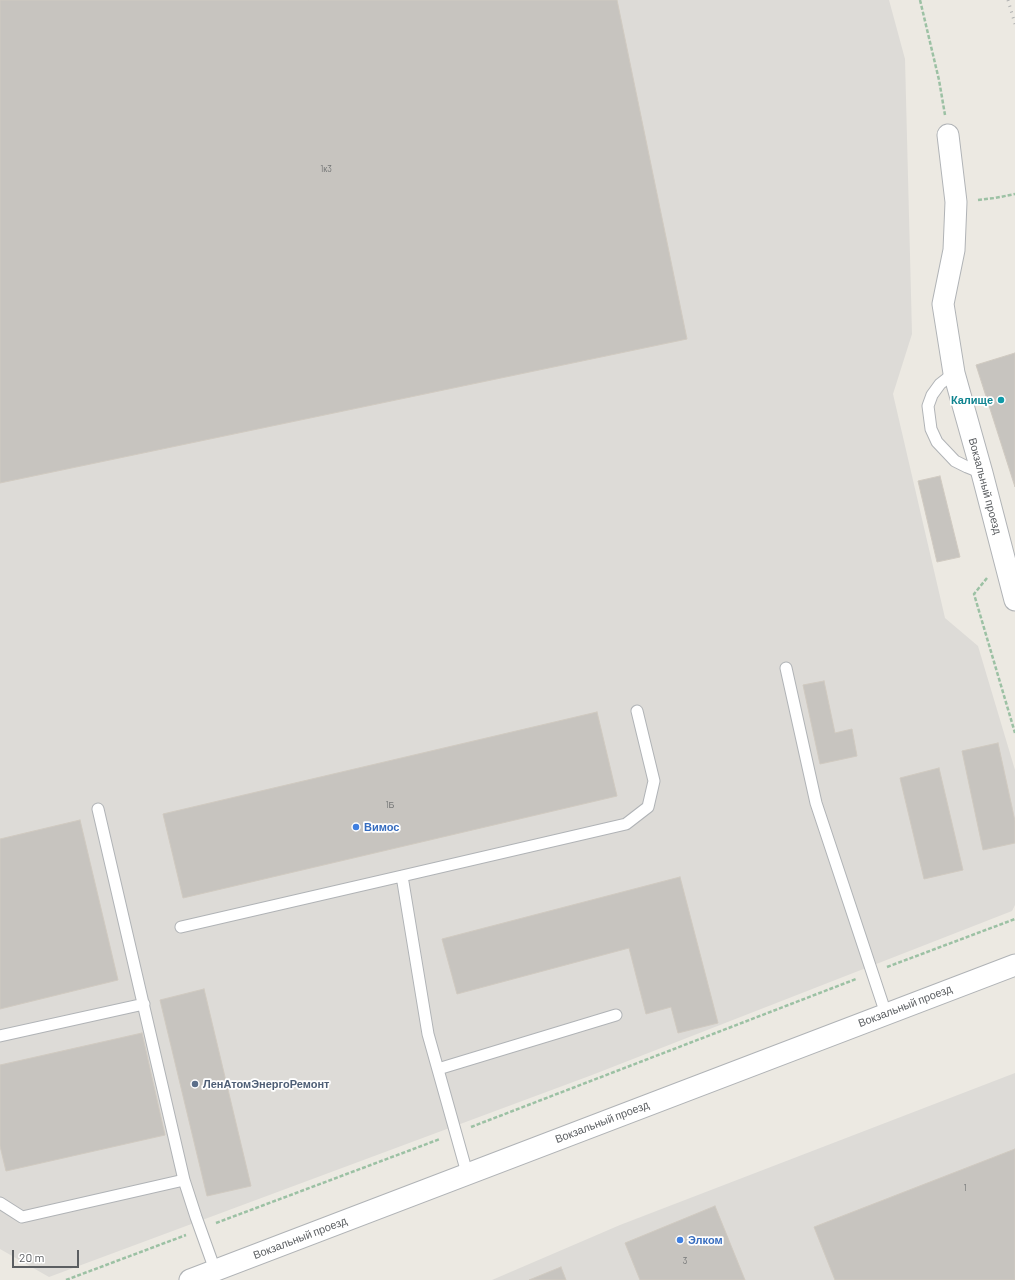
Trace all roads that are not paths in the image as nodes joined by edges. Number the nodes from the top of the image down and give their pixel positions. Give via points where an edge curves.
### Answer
1 (948, 135) road end
2 (954, 374) junction
3 (982, 473) junction
4 (1015, 600) edge
5 (786, 668) dead end
6 (637, 711) dead end
7 (98, 809) dead end
8 (402, 876) junction
9 (181, 927) dead end
10 (1015, 965) edge
11 (144, 1004) junction
12 (886, 1014) junction
13 (616, 1015) dead end
14 (0, 1036) edge
15 (438, 1069) junction
16 (467, 1173) junction
17 (184, 1180) junction
18 (0, 1203) edge
19 (215, 1270) junction
20 (190, 1280) edge

1 - 2 street, Вокзальный проезд via 956,202 954,250 943,304
2 - 3 street, Вокзальный проезд
2 - 3 lane via 940,384 932,395 928,406 931,429 937,442 955,461
3 - 4 street, Вокзальный проезд
5 - 12 lane via 816,803
6 - 8 lane via 654,781 648,807 626,824
7 - 11 lane
8 - 9 lane
8 - 15 lane via 428,1034
10 - 12 street, Вокзальный проезд
11 - 14 lane
11 - 17 lane
12 - 16 street, Вокзальный проезд
13 - 15 lane
15 - 16 lane
16 - 19 street, Вокзальный проезд
17 - 18 lane via 22,1217
17 - 19 lane
19 - 20 street, Вокзальный проезд

